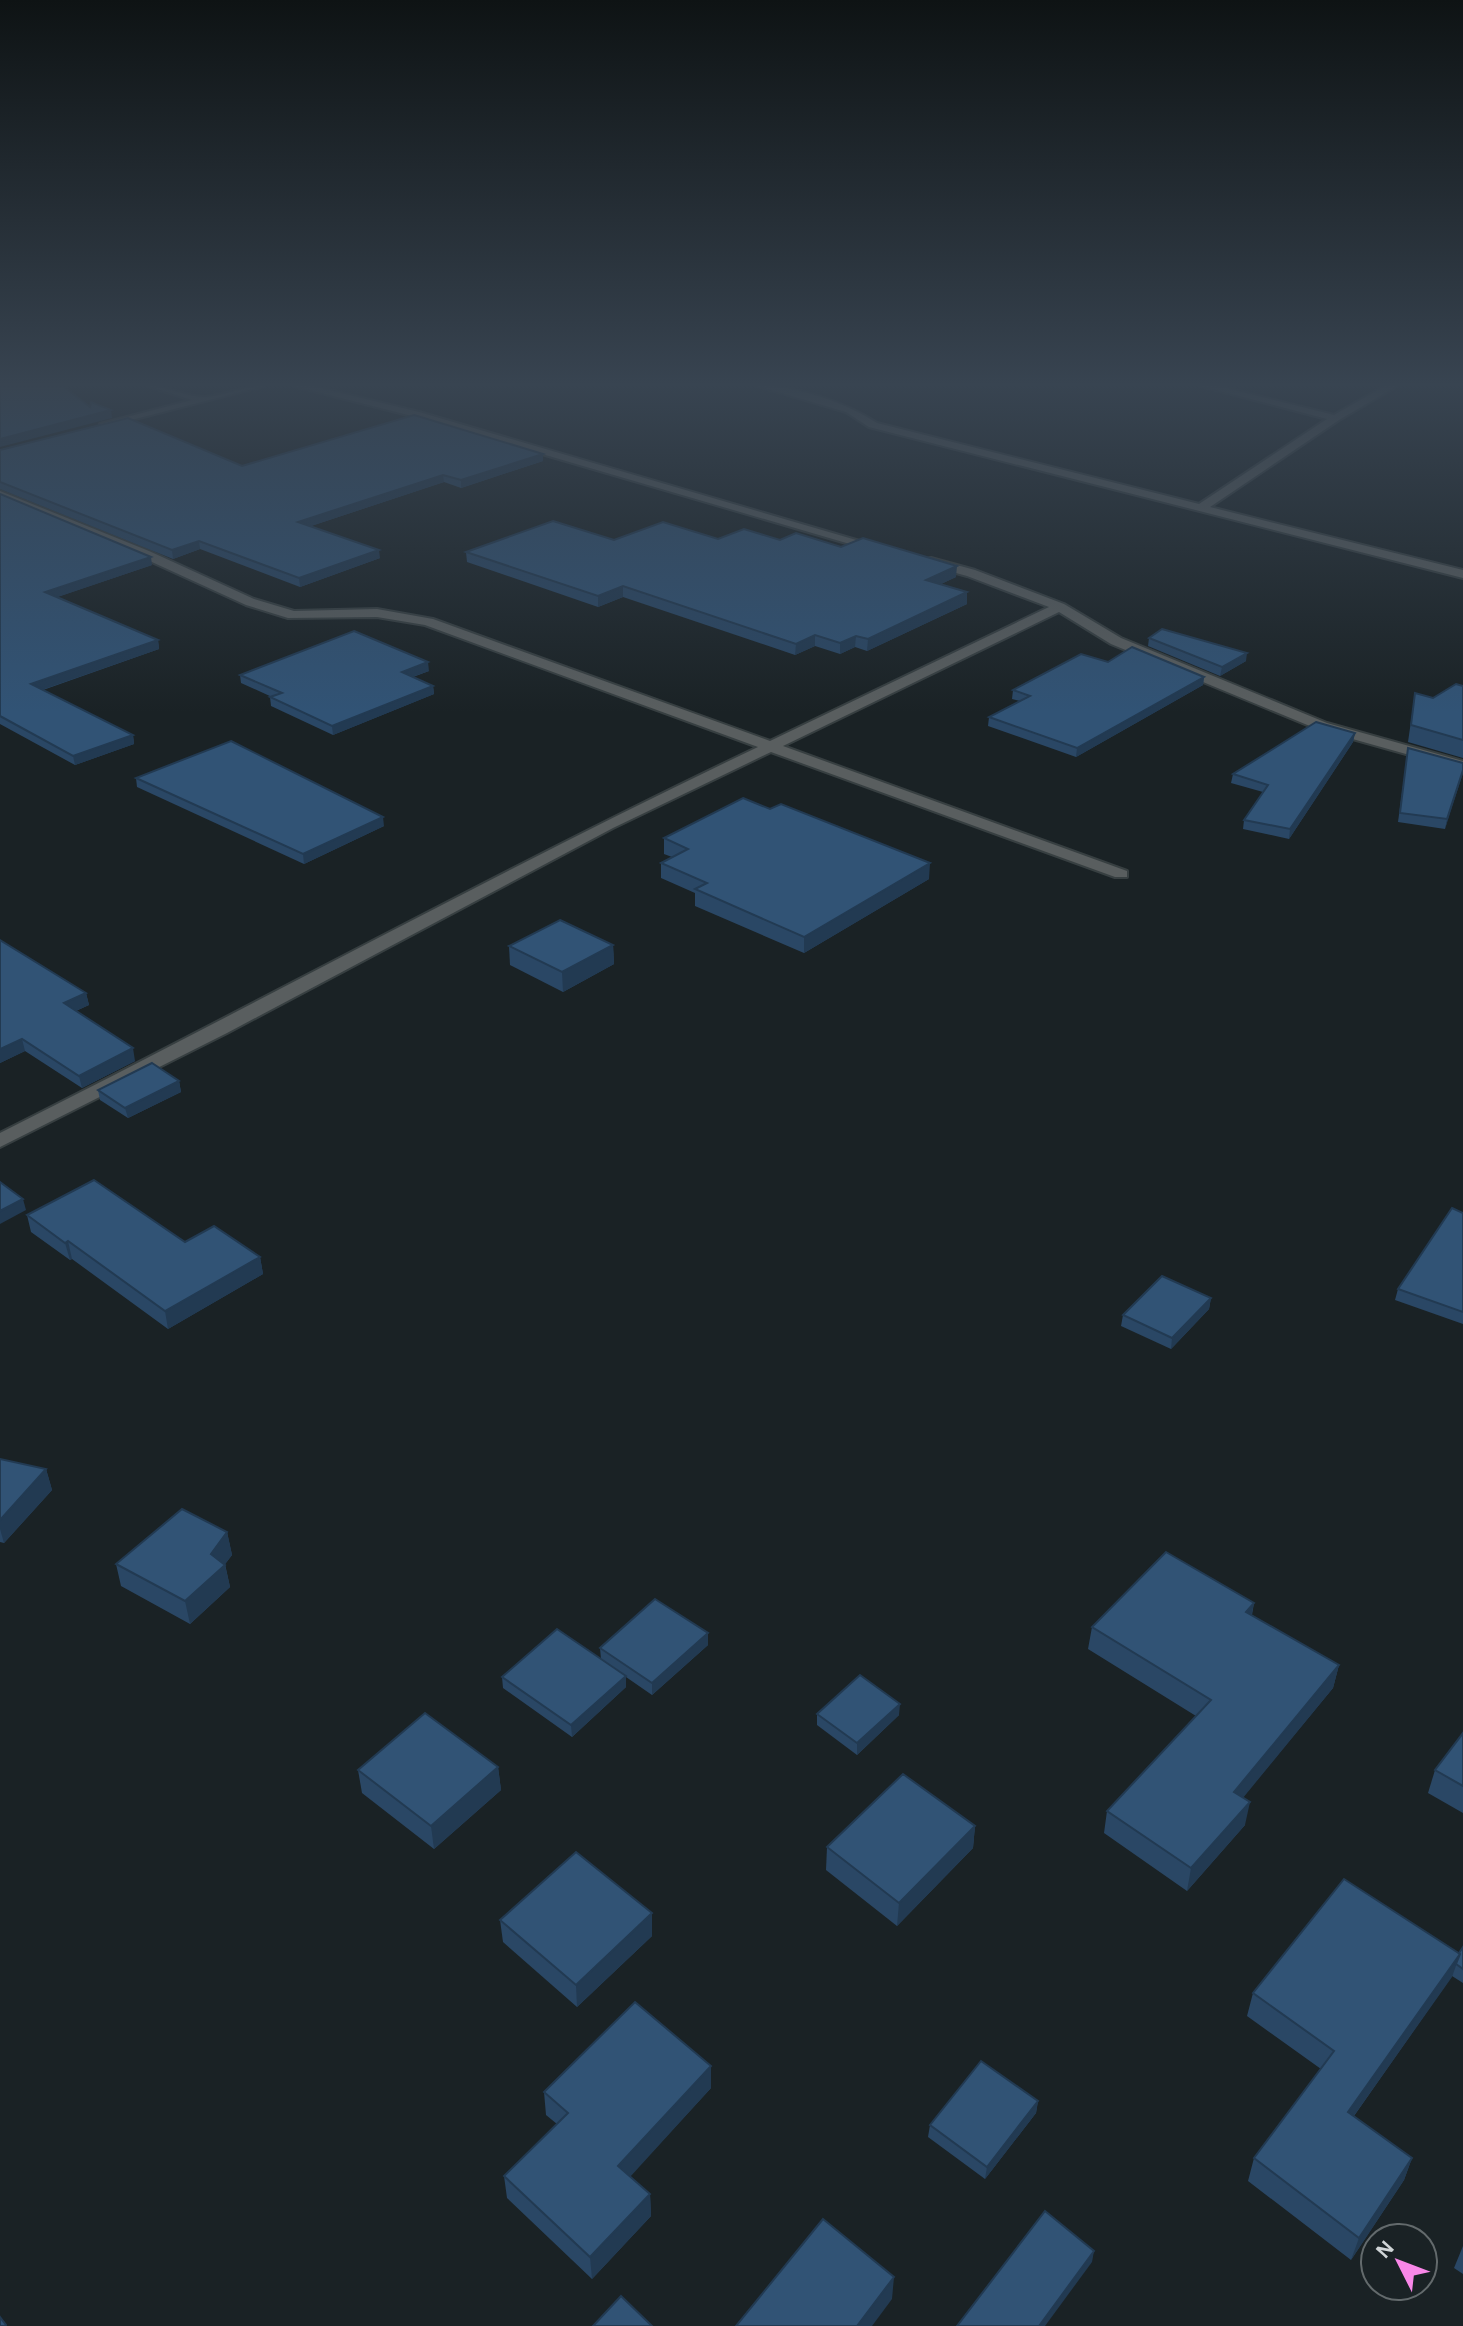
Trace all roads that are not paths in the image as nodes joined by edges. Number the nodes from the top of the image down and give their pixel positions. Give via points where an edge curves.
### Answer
1 (1, 495) edge
2 (694, 495) edge
3 (1143, 495) edge
4 (1221, 495) edge
5 (1199, 509) junction
6 (897, 553) edge
7 (912, 557) edge
8 (1463, 574) edge
9 (1060, 607) junction
10 (773, 745) junction
11 (1463, 766) edge
12 (1121, 874) dead end
13 (0, 1141) edge

1 - 10 street via 250,602 293,615 377,613 428,622
2 - 6 street
3 - 5 street
4 - 5 street
5 - 8 street
7 - 9 street
9 - 10 street
9 - 11 street via 1116,641 1322,726
10 - 12 street
10 - 13 street via 607,825

